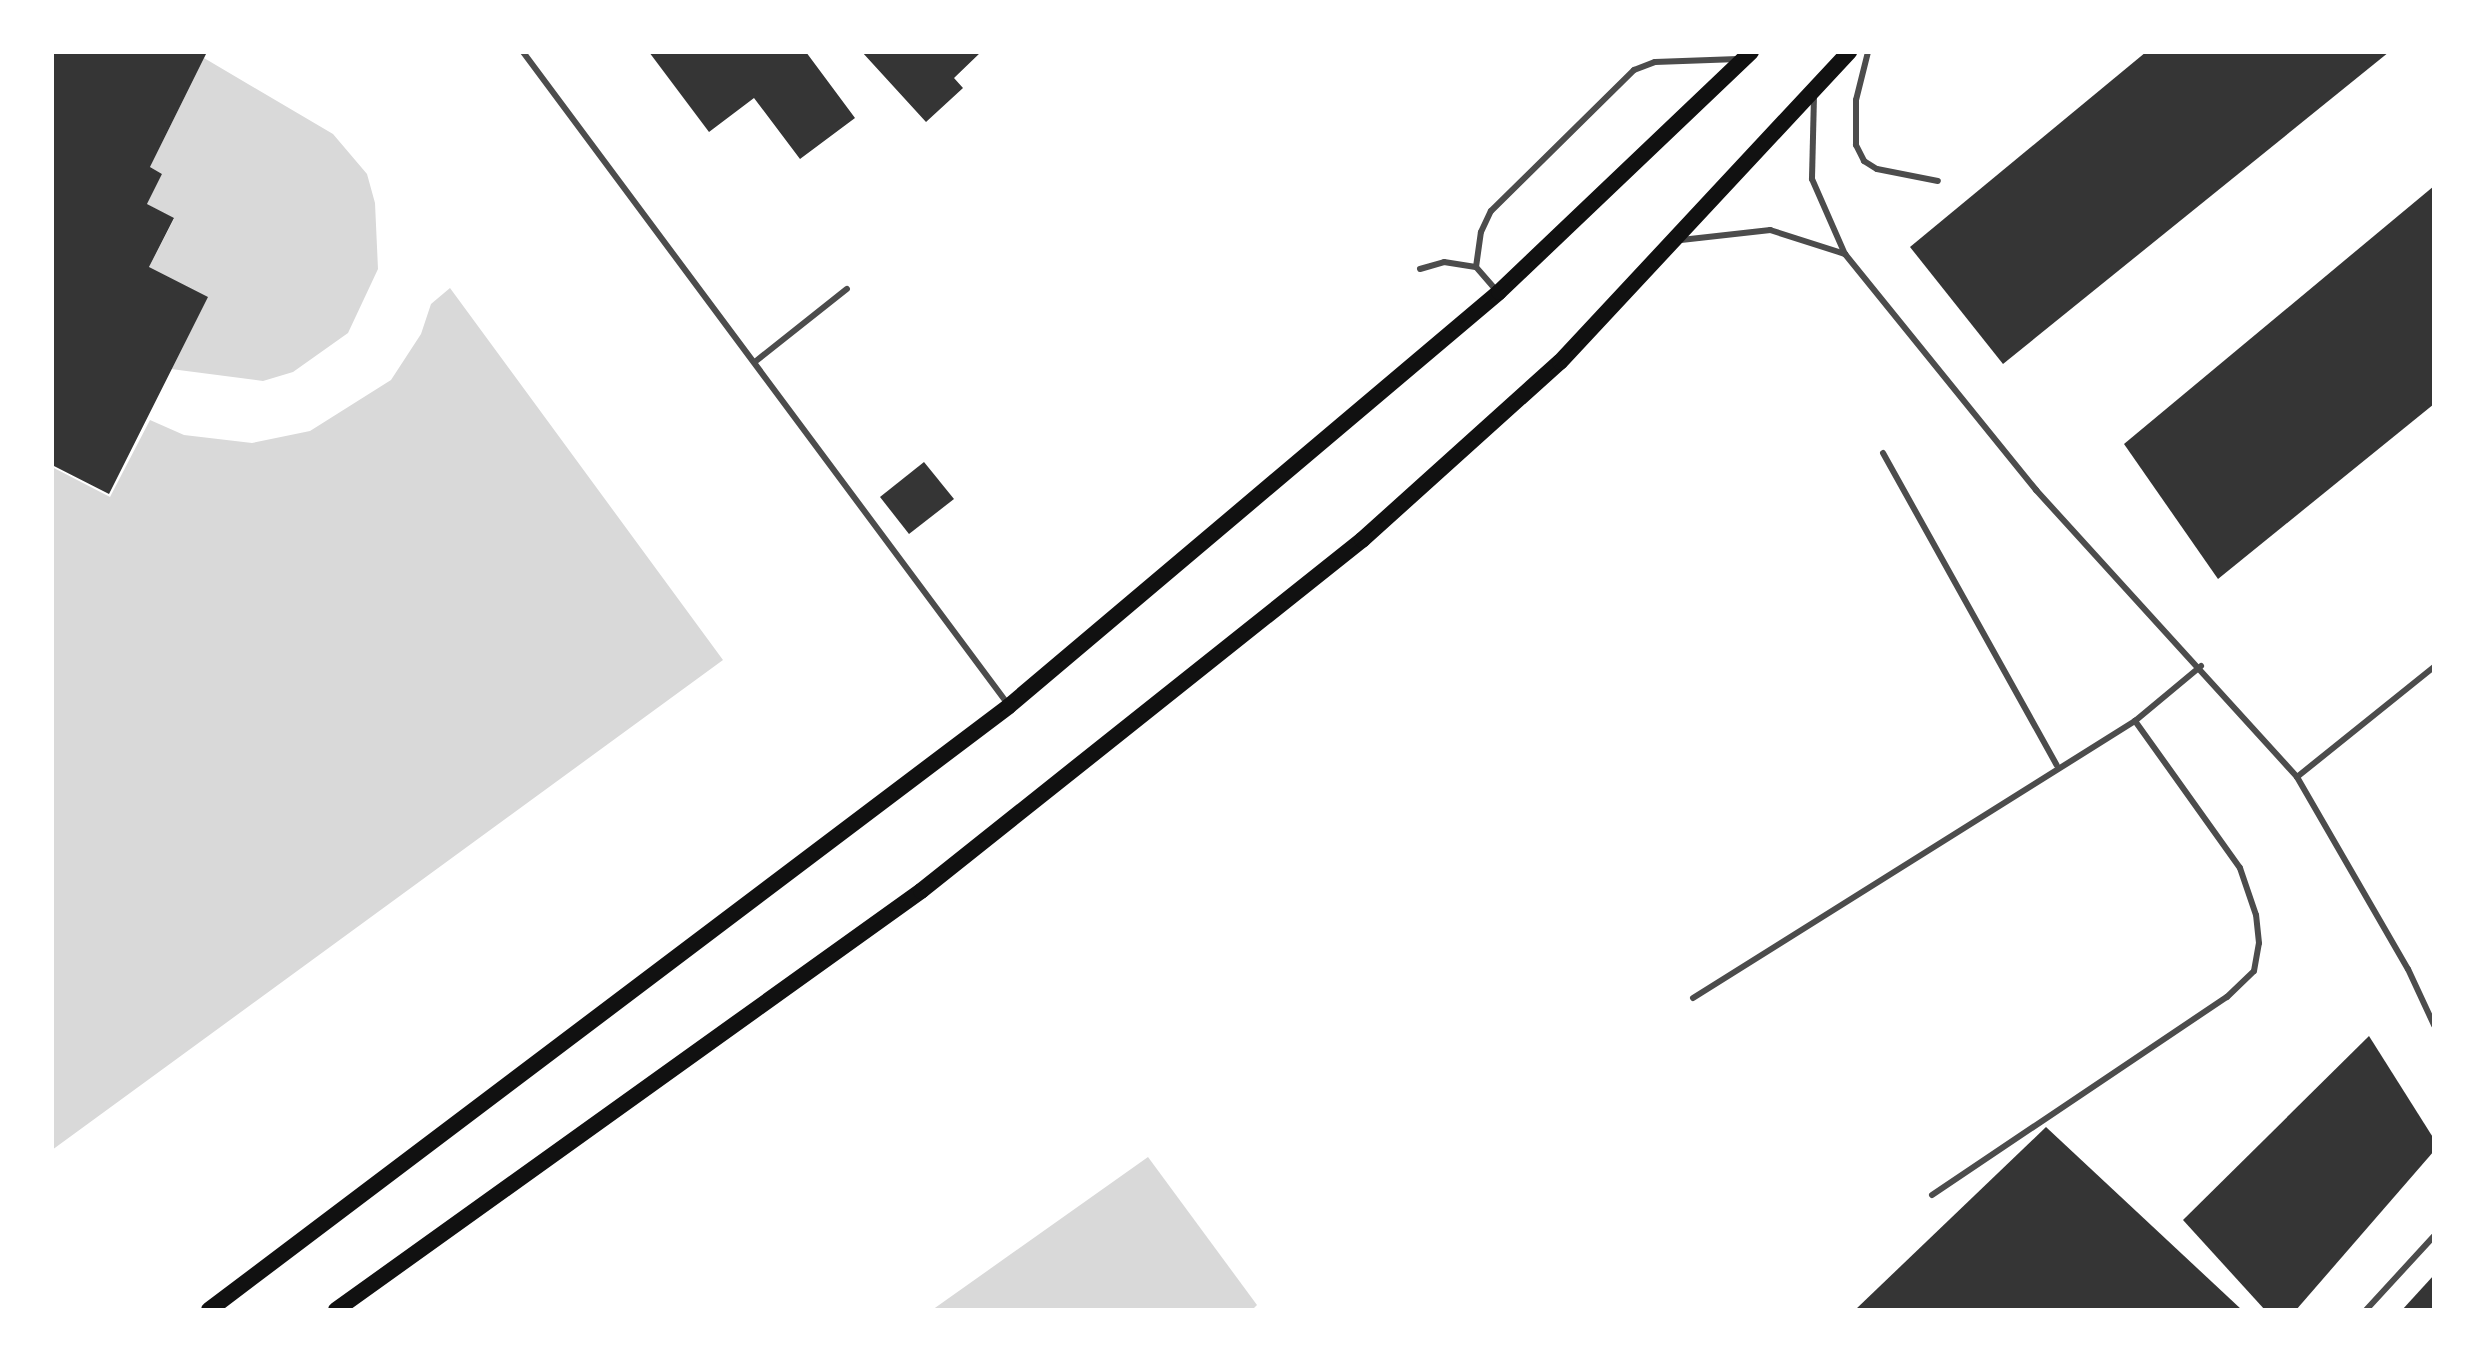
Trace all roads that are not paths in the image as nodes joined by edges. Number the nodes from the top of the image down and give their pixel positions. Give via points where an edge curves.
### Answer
1 (523, 52) edge
2 (1849, 52) edge
3 (1868, 52) edge
4 (1748, 55) edge
5 (1815, 89) junction
6 (1938, 181) dead end
7 (1673, 241) junction
8 (1845, 254) junction
9 (1476, 267) junction
10 (1420, 269) dead end
11 (847, 289) dead end
12 (1499, 292) junction
13 (756, 361) junction
14 (1883, 453) dead end
15 (2201, 666) junction
16 (2434, 667) edge
17 (1009, 706) junction
18 (2135, 721) junction
19 (2057, 765) junction
20 (2297, 777) junction
21 (1693, 998) dead end
22 (2434, 1025) edge
23 (1932, 1195) dead end
24 (2434, 1236) edge
25 (209, 1310) edge
26 (336, 1310) edge
27 (2366, 1310) edge

1 - 13 lane
2 - 5 main road
3 - 6 lane via 1856,100 1856,145 1864,161 1877,169
4 - 9 lane via 1667,60 1634,70 1491,211 1481,232
4 - 12 main road
5 - 7 main road
5 - 8 lane via 1812,179
7 - 8 lane via 1770,230
7 - 26 main road via 1560,362 1362,540 921,891
8 - 15 lane via 2036,490
9 - 10 lane via 1444,262
9 - 12 lane
11 - 13 lane
12 - 17 main road
13 - 17 lane
14 - 19 lane
15 - 18 lane
15 - 20 lane
16 - 20 lane
17 - 25 main road
18 - 19 lane
18 - 23 lane via 2240,868 2256,915 2254,971 2227,997
19 - 21 lane
20 - 22 lane via 2408,969
24 - 27 lane

